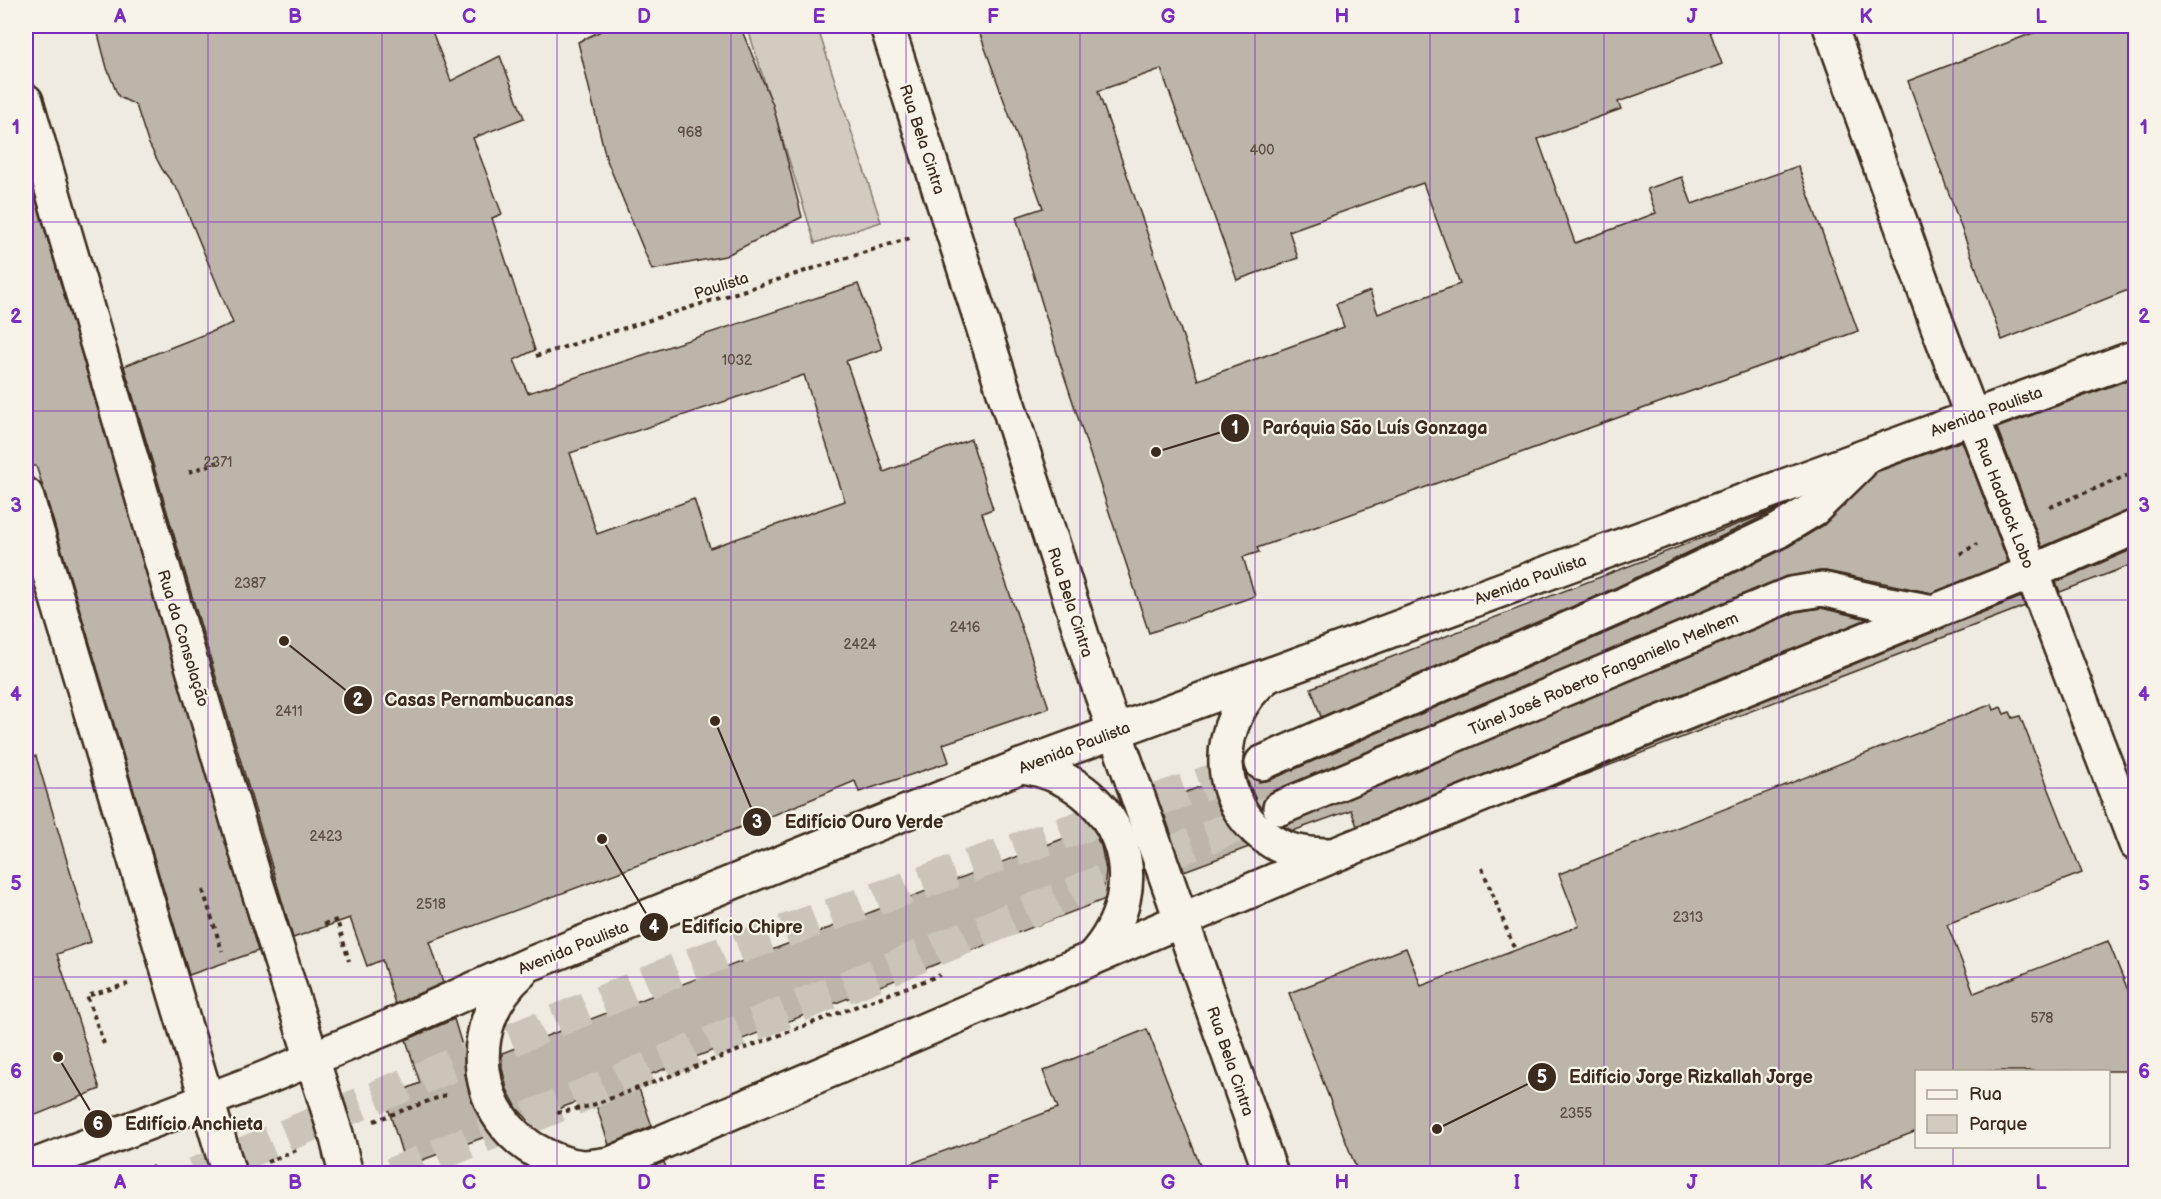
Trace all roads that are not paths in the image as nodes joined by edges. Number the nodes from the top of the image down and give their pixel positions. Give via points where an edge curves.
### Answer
1 (887, 26) edge
2 (1830, 26) edge
3 (26, 101) edge
4 (2136, 357) edge
5 (1972, 416) junction
6 (1872, 453) junction
7 (26, 495) edge
8 (2136, 527) edge
9 (2032, 572) junction
10 (1934, 612) junction
11 (1268, 675) junction
12 (1115, 731) junction
13 (1262, 764) tunnel mouth
14 (1021, 766) junction
15 (1281, 808) tunnel mouth
16 (2136, 844) edge
17 (1334, 855) junction
18 (1182, 921) junction
19 (1092, 958) junction
20 (530, 964) junction
21 (312, 1058) junction
22 (207, 1099) junction
23 (72, 1152) junction
24 (26, 1169) edge
25 (605, 1169) edge
26 (45, 1173) edge
27 (229, 1173) edge
28 (346, 1173) edge
29 (1271, 1173) edge

1 - 12 main road, Rua Bela Cintra
2 - 5 main road, Rua Haddock Lobo
3 - 21 main road, Rua da Consolação
4 - 5 main road, Avenida Paulista
5 - 6 main road, Avenida Paulista
5 - 9 main road, Rua Haddock Lobo
6 - 11 main road, Avenida Paulista
6 - 13 main road via 1815,509 1778,531 1625,604
7 - 22 main road
8 - 9 main road
9 - 10 main road
9 - 16 main road, Rua Haddock Lobo
10 - 15 main road, Túnel José Roberto Fanganiello Melhem via 1822,589 1791,594
10 - 17 main road
11 - 12 main road, Avenida Paulista
11 - 17 main road via 1246,697 1230,724 1225,756 1230,786 1244,815 1279,846 1296,852
12 - 14 main road, Avenida Paulista
12 - 18 main road, Rua Bela Cintra
14 - 19 main road via 1050,772 1076,785 1098,804 1118,837 1125,873 1123,903 1111,933
14 - 20 main road, Avenida Paulista
17 - 18 main road
18 - 19 main road
18 - 29 main road, Rua Bela Cintra
19 - 25 main road
20 - 21 main road, Avenida Paulista
20 - 25 main road via 499,996 489,1016 481,1060 491,1102 515,1136 533,1150 556,1161
21 - 22 main road, Avenida Paulista
21 - 28 main road, Rua da Consolação
22 - 23 main road, Avenida Paulista
22 - 27 main road
23 - 24 main road, Avenida Paulista
23 - 26 main road

